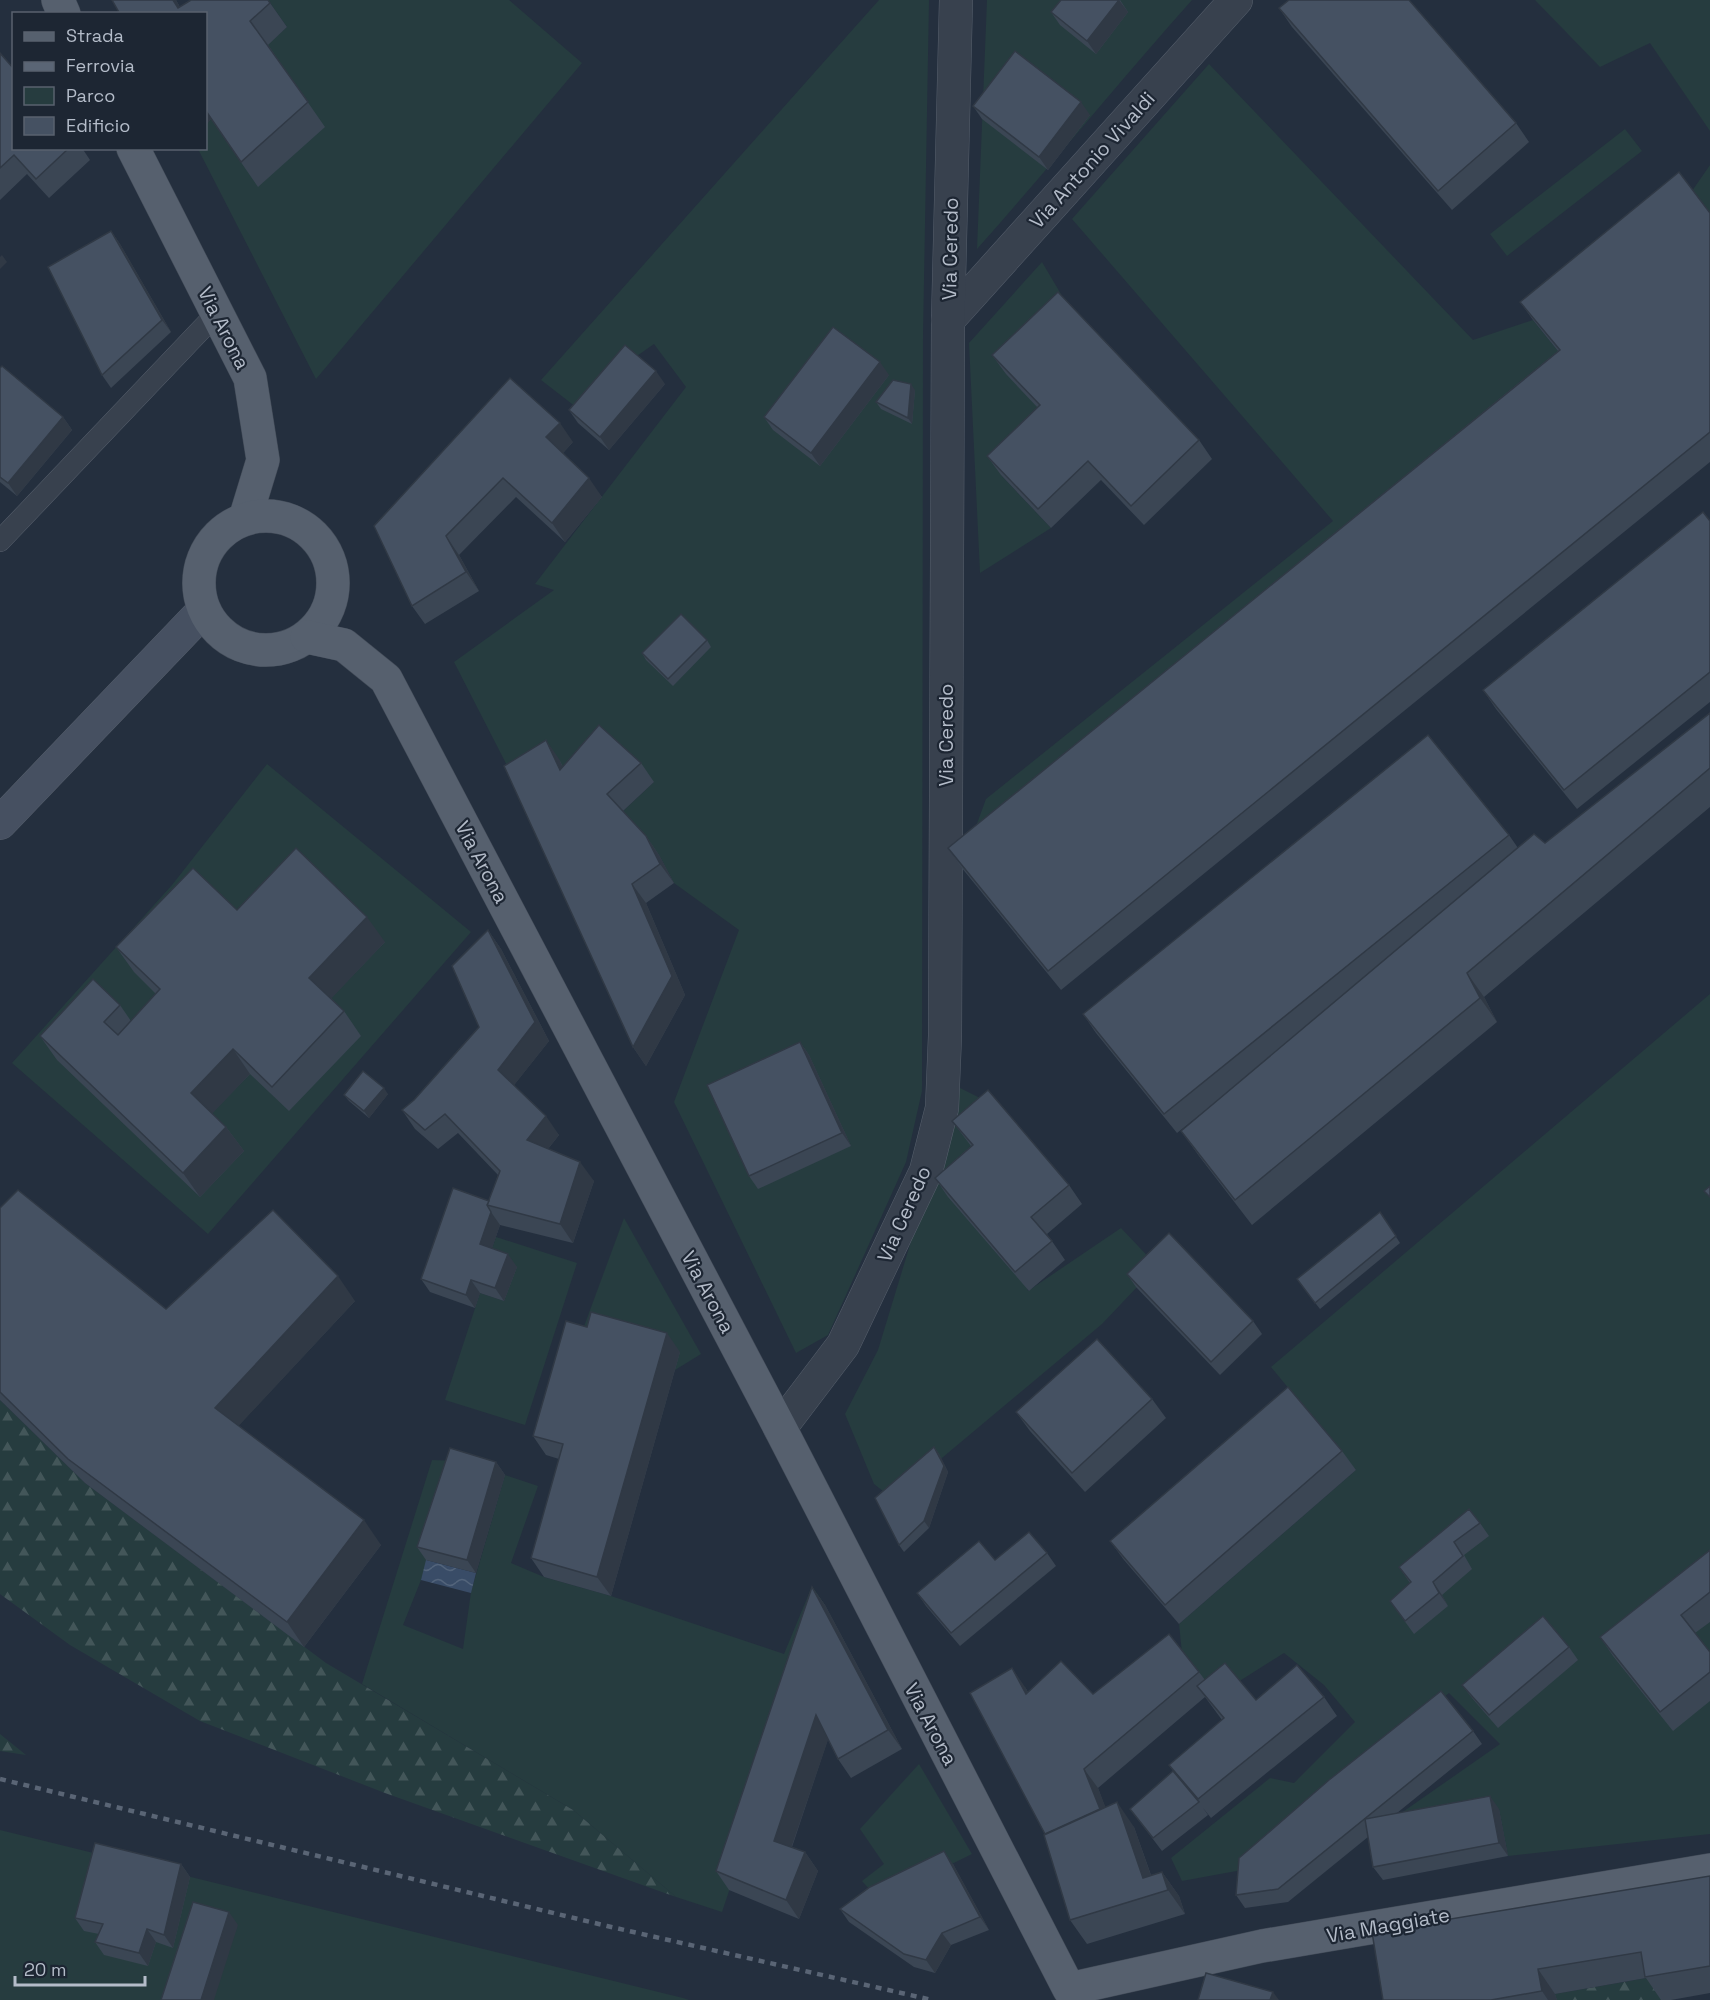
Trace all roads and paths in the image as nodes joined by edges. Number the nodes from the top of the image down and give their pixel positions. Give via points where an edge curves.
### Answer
1 (956, 0) edge
2 (1236, 0) edge
3 (134, 150) edge
4 (216, 314) junction
5 (948, 320) junction
6 (245, 519) junction
7 (0, 541) edge
8 (204, 610) junction
9 (307, 637) junction
10 (0, 823) edge
11 (780, 1428) junction
12 (1710, 1870) edge
13 (1069, 1989) joint

1 - 5 street, Via Ceredo
2 - 5 street, Via Antonio Vivaldi
3 - 4 main road, Via Arona
4 - 6 main road, Via Arona via 250,378 259,429 263,460
4 - 7 lane
5 - 11 street, Via Ceredo via 942,1108 926,1171 843,1345
6 - 8 main road via 214,539 204,556 199,574
6 - 9 main road via 266,515 287,518 320,542 330,561 331,603 322,622
8 - 9 main road via 214,627 230,641 249,649 289,647
8 - 10 main road
9 - 11 main road, Via Arona via 344,645 386,679
11 - 13 main road, Via Arona
12 - 13 main road, Via Maggiate via 1262,1946

